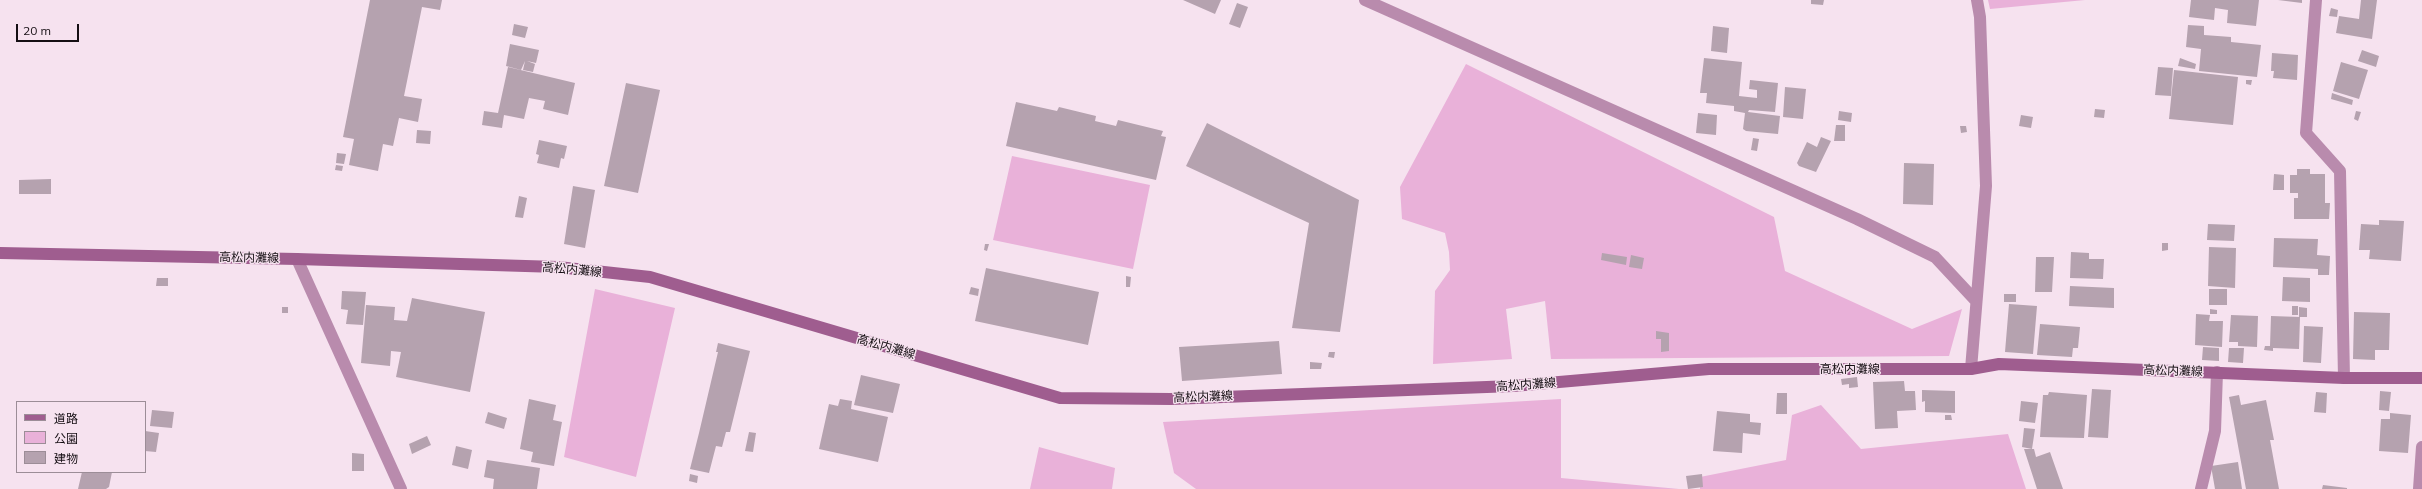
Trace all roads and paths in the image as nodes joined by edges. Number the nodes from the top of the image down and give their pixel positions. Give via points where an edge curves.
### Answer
1 (1364, 0) edge
2 (1977, 0) edge
3 (2316, 0) edge
4 (0, 253) edge
5 (297, 259) junction
6 (1976, 301) junction
7 (1971, 368) junction
8 (2217, 372) junction
9 (2344, 378) junction
10 (2422, 378) edge
11 (2422, 446) edge
12 (401, 489) edge
13 (2201, 489) edge
14 (2419, 489) edge

1 - 6 street via 1928,253 1935,257
2 - 6 street via 1980,17 1986,186
3 - 9 street via 2306,133 2340,171
4 - 5 main road, 高松内灘線
5 - 7 main road, 高松内灘線 via 558,268 650,278 1060,398 1171,399 1513,386 1709,370
5 - 12 street
6 - 7 street
7 - 8 main road, 高松内灘線 via 2000,364
8 - 9 main road, 高松内灘線
8 - 13 street via 2215,431
9 - 10 main road, 高松内灘線
11 - 14 street

